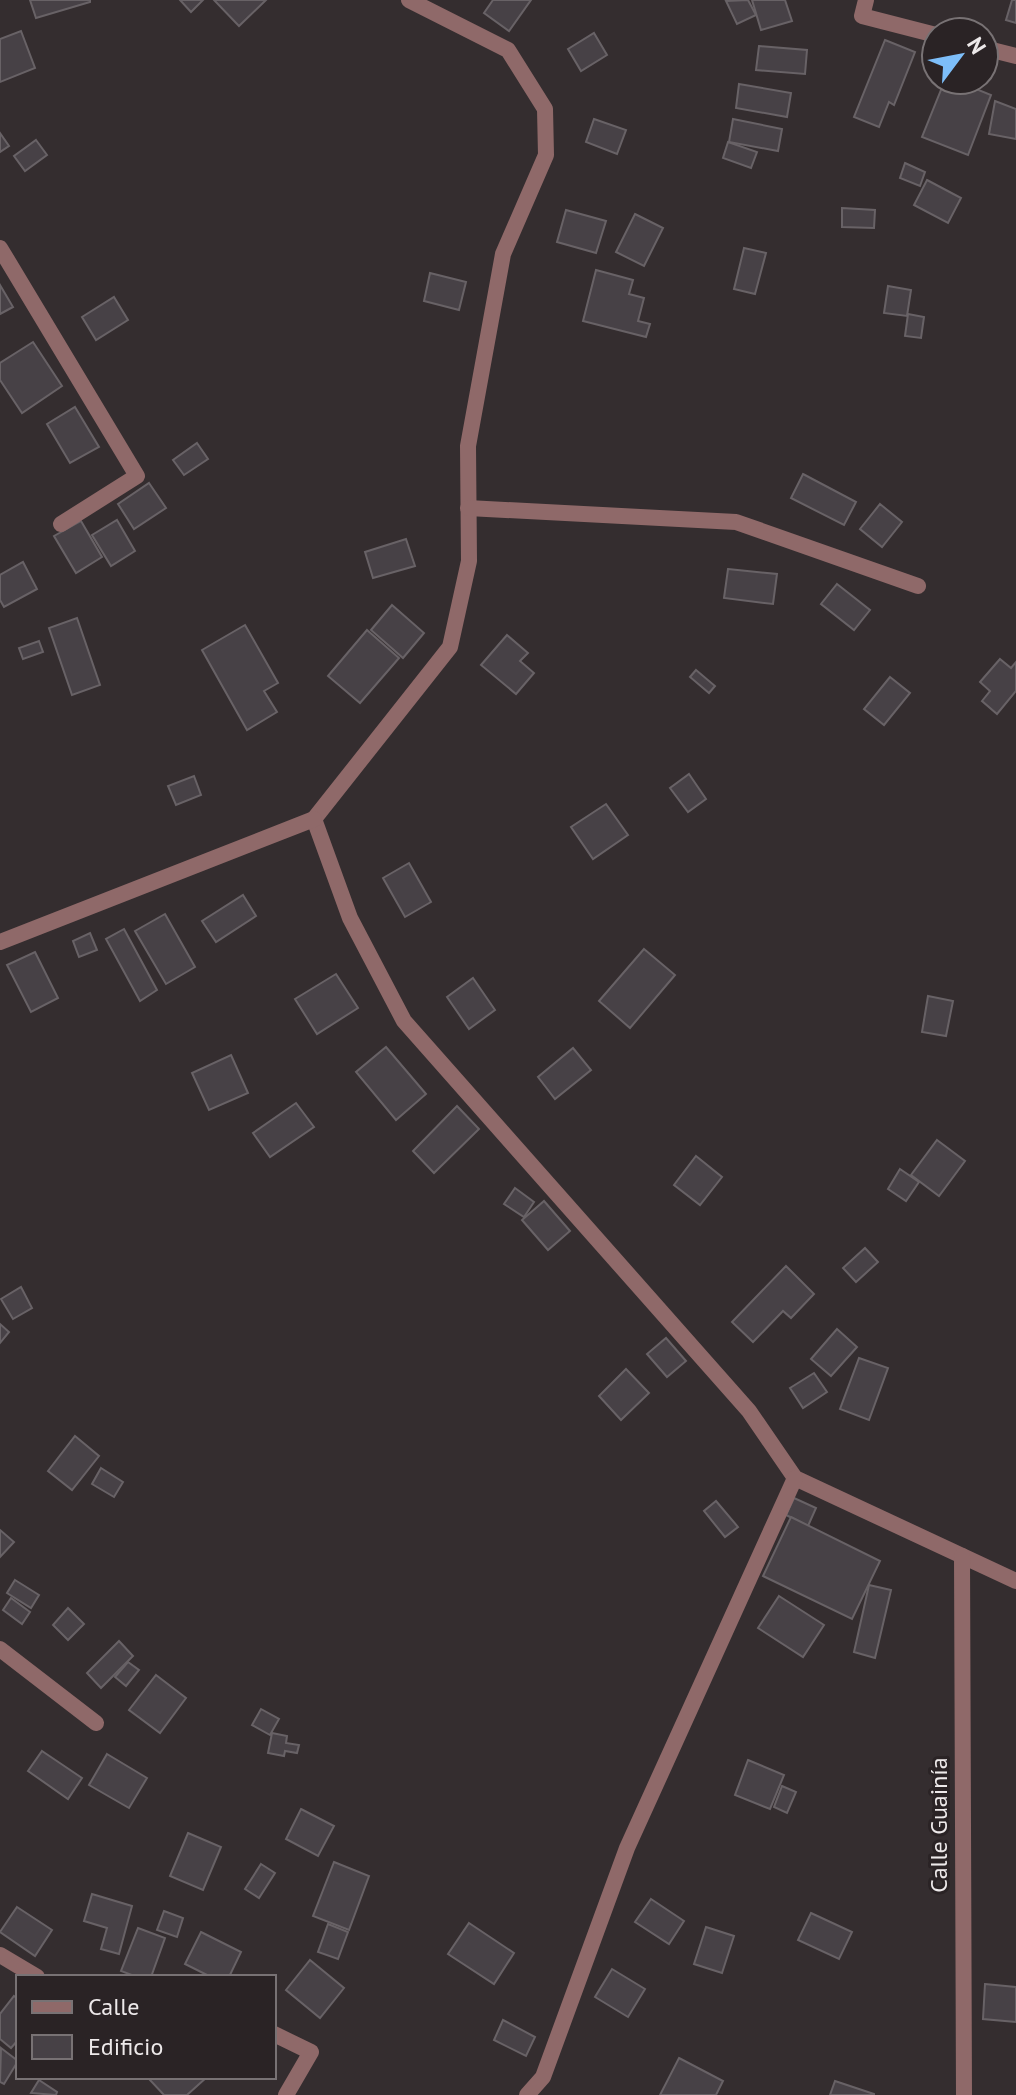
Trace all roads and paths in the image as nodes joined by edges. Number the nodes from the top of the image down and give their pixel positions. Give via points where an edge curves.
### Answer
1 (409, 0) edge
2 (866, 0) edge
3 (920, 31) edge
4 (0, 248) edge
5 (468, 508) junction
6 (61, 524) dead end
7 (918, 586) dead end
8 (314, 819) junction
9 (0, 942) edge
10 (795, 1478) junction
11 (962, 1556) junction
12 (1016, 1581) edge
13 (0, 1649) edge
14 (96, 1723) dead end
15 (0, 1955) edge
16 (34, 1975) edge
17 (276, 2035) edge
18 (286, 2095) edge
19 (527, 2095) edge
20 (964, 2095) edge

1 - 5 street via 508,50 545,109 546,155 503,254 468,446
2 - 3 street via 862,16
4 - 6 street via 137,476
5 - 7 street via 736,522
5 - 8 street via 469,561 450,647
8 - 9 street
8 - 10 street via 350,918 404,1021 749,1411
10 - 11 street
10 - 19 street via 627,1848 543,2077
11 - 12 street
11 - 20 street, Calle Guainía
13 - 14 street
15 - 16 street
17 - 18 street via 311,2052

